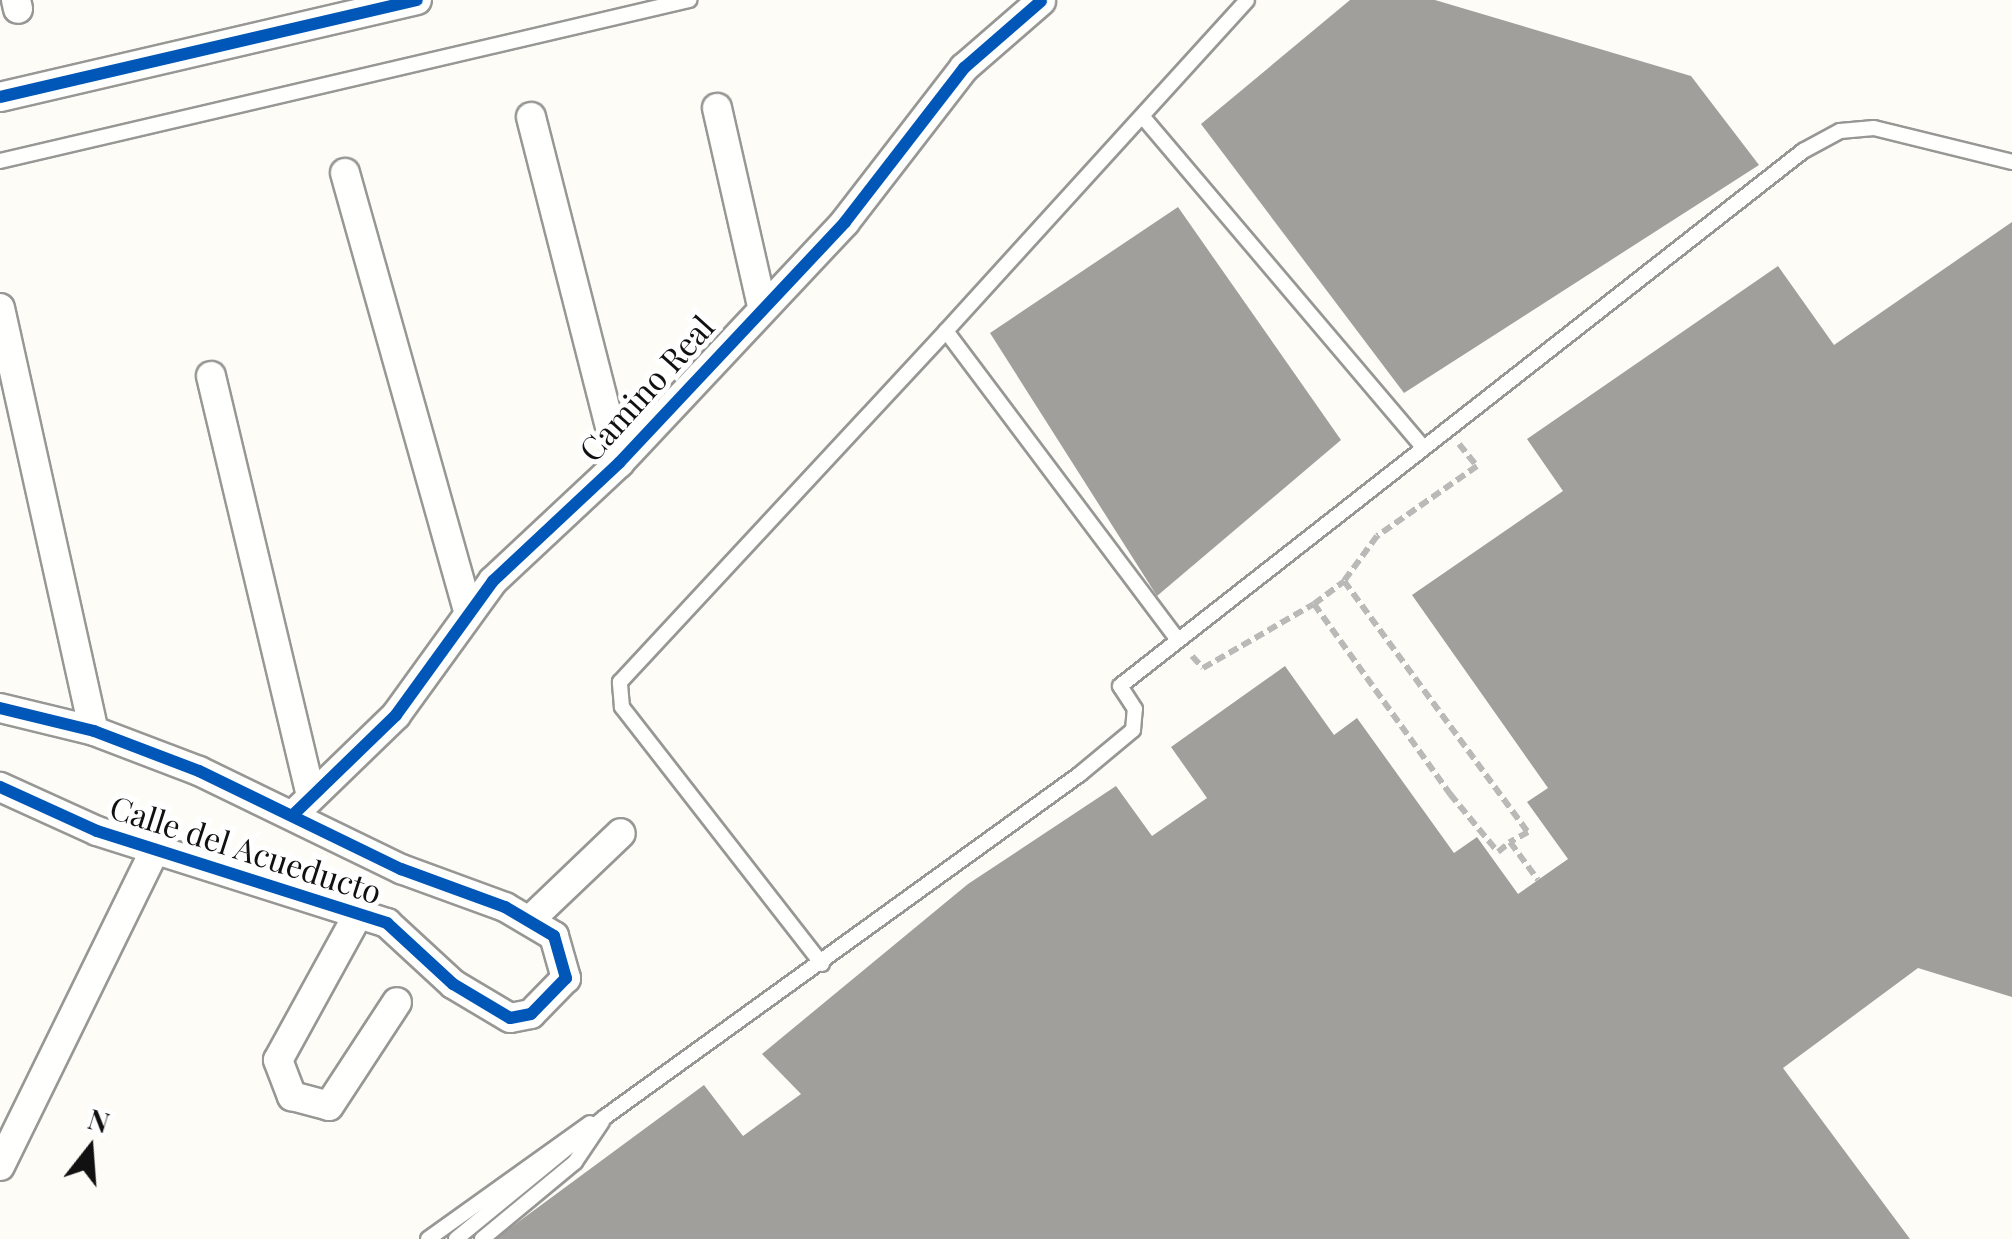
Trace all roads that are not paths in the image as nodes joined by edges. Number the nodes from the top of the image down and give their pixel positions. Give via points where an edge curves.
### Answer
1 (417, 0) edge
2 (689, 0) edge
3 (1247, 0) edge
4 (1040, 2) edge
5 (0, 96) edge
6 (717, 108) dead end
7 (1143, 116) junction
8 (531, 117) dead end
9 (0, 161) edge
10 (2012, 162) edge
11 (345, 173) dead end
12 (761, 302) junction
13 (0, 308) edge
14 (946, 331) junction
15 (211, 376) dead end
16 (1422, 446) junction
17 (619, 463) junction
18 (468, 611) junction
19 (1178, 640) junction
20 (0, 708) edge
21 (94, 731) junction
22 (0, 787) edge
23 (302, 804) junction
24 (621, 832) dead end
25 (154, 851) junction
26 (360, 911) junction
27 (531, 919) junction
28 (822, 964) junction
29 (397, 1002) dead end
30 (604, 1117) junction
31 (0, 1166) edge
32 (428, 1239) edge
33 (456, 1239) edge
34 (482, 1239) edge

1 - 5 street
2 - 9 lane
3 - 7 lane
4 - 12 street, Camino Real via 964,68 884,177
6 - 12 street
7 - 14 lane
7 - 16 lane
8 - 17 street
10 - 16 lane via 1874,128 1840,131
11 - 18 street
12 - 17 street, Camino Real
13 - 21 street
14 - 19 lane
14 - 28 lane via 620,682 622,707
15 - 23 street
16 - 19 lane
17 - 18 street, Camino Real
18 - 23 street, Camino Real via 396,715
19 - 28 lane via 1120,686 1134,730
20 - 21 street, Calle del Acueducto
21 - 23 street, Calle del Acueducto
22 - 25 street, Calle del Acueducto
23 - 27 street, Calle del Acueducto via 401,869
24 - 27 street
25 - 26 street, Calle del Acueducto
25 - 31 street
26 - 27 street, Calle del Acueducto via 410,938 453,984 510,1018 532,1014 566,978 554,936
26 - 29 street via 278,1060 292,1096 329,1106
28 - 30 lane
30 - 32 lane via 558,1139
30 - 33 lane
30 - 34 lane via 575,1162

